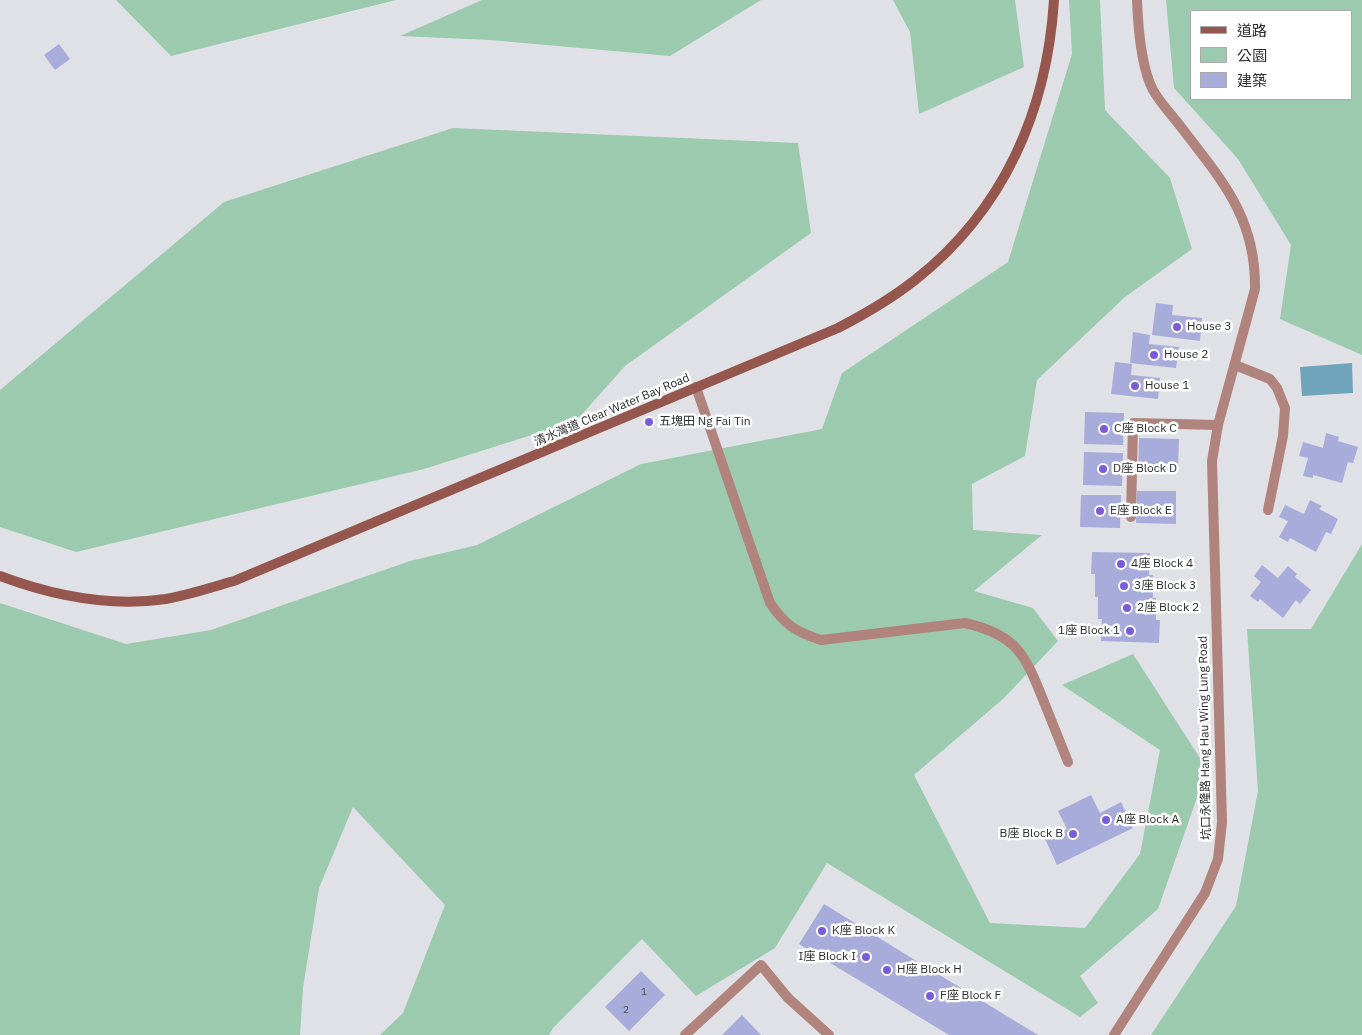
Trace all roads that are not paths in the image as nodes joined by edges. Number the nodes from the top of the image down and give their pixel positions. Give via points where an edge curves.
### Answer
1 (1054, 0) edge
2 (1137, 0) edge
3 (1235, 365) junction
4 (696, 388) junction
5 (1218, 425) junction
6 (1268, 510) dead end
7 (1131, 517) dead end
8 (0, 576) edge
9 (1068, 762) dead end
10 (685, 1035) edge
11 (829, 1035) edge
12 (1114, 1035) edge

1 - 4 main road, 清水灣道 Clear Water Bay Road via 1046,68 1025,137 996,190 961,238 915,281 872,309 838,328
2 - 3 street, 坑口永隆路 Hang Hau Wing Lung Road via 1139,38 1153,90 1221,179 1245,221 1252,244 1255,289
3 - 5 street, 坑口永隆路 Hang Hau Wing Lung Road
3 - 6 street via 1270,379 1285,408 1283,436
4 - 8 main road, 清水灣道 Clear Water Bay Road via 271,567 190,594 135,601 94,600 52,593
4 - 9 street via 770,603 782,621 802,634 821,640 965,623 988,628 1008,640 1028,661
5 - 7 street via 1133,423
5 - 12 street, 坑口永隆路 Hang Hau Wing Lung Road via 1212,480 1222,822 1218,859 1205,893
10 - 11 street via 761,965 788,998

